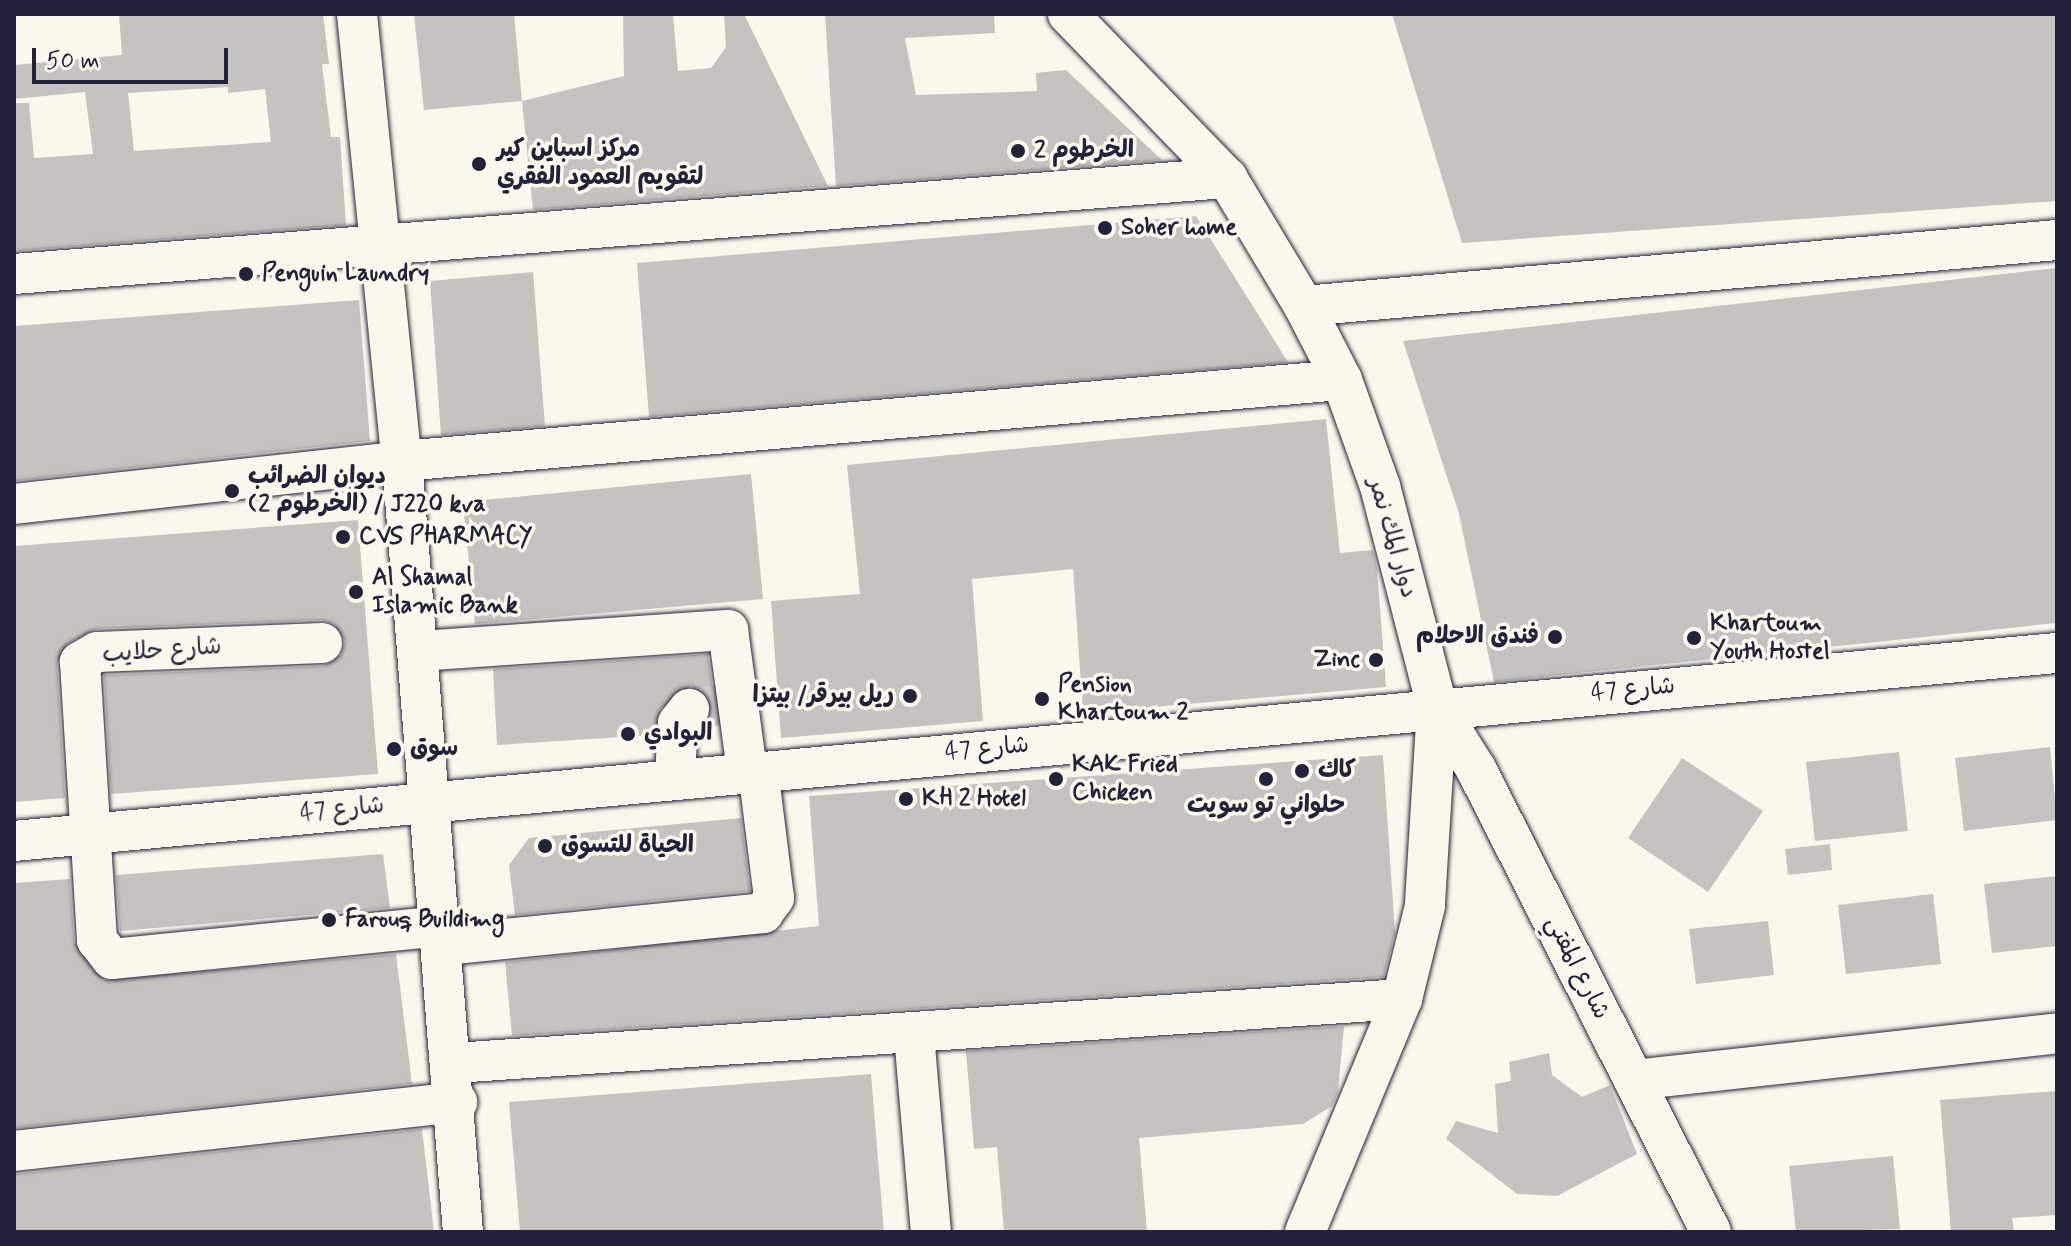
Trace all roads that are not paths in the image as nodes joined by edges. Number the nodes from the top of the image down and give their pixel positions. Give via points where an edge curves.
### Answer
1 (357, 14) edge
2 (1068, 14) edge
3 (1227, 178) junction
4 (2057, 240) edge
5 (381, 245) junction
6 (14, 274) edge
7 (1304, 306) junction
8 (1342, 380) junction
9 (402, 461) junction
10 (14, 504) edge
11 (322, 643) dead end
12 (419, 651) junction
13 (2057, 653) edge
14 (717, 706) junction
15 (1437, 707) junction
16 (753, 771) junction
17 (675, 776) junction
18 (432, 801) junction
19 (89, 834) junction
20 (14, 841) edge
21 (444, 936) junction
22 (1402, 999) junction
23 (2057, 1033) edge
24 (914, 1035) junction
25 (1634, 1080) junction
26 (456, 1082) junction
27 (14, 1151) edge
28 (463, 1232) edge
29 (931, 1232) edge
30 (1305, 1232) edge
31 (1711, 1232) edge

1 - 5 street
2 - 3 street, دوار المك نمر
3 - 5 street
3 - 7 street, دوار المك نمر
4 - 7 street
5 - 6 street
5 - 9 street
7 - 8 street, دوار المك نمر
8 - 9 street
8 - 15 street, دوار المك نمر via 1380,486
9 - 10 street
9 - 12 street
11 - 19 street, شارع حلايب via 97,652 80,662
12 - 14 street via 715,626 735,642
12 - 18 street
13 - 15 street, شارع 47
14 - 16 street
14 - 17 street via 678,723
15 - 16 street, شارع 47
15 - 22 street, دوار المك نمر via 1425,906
15 - 25 street, شارع المفتي
16 - 17 street, شارع 47
16 - 21 street via 774,898 763,913
17 - 18 street, شارع 47
18 - 19 street, شارع 47
18 - 21 street
19 - 20 street, شارع 47
19 - 21 street via 97,940 112,959
21 - 26 street
22 - 24 street
22 - 30 street, دوار المك نمر
23 - 25 street
24 - 26 street
24 - 29 street
25 - 31 street, شارع المفتي
26 - 27 street
26 - 28 street

